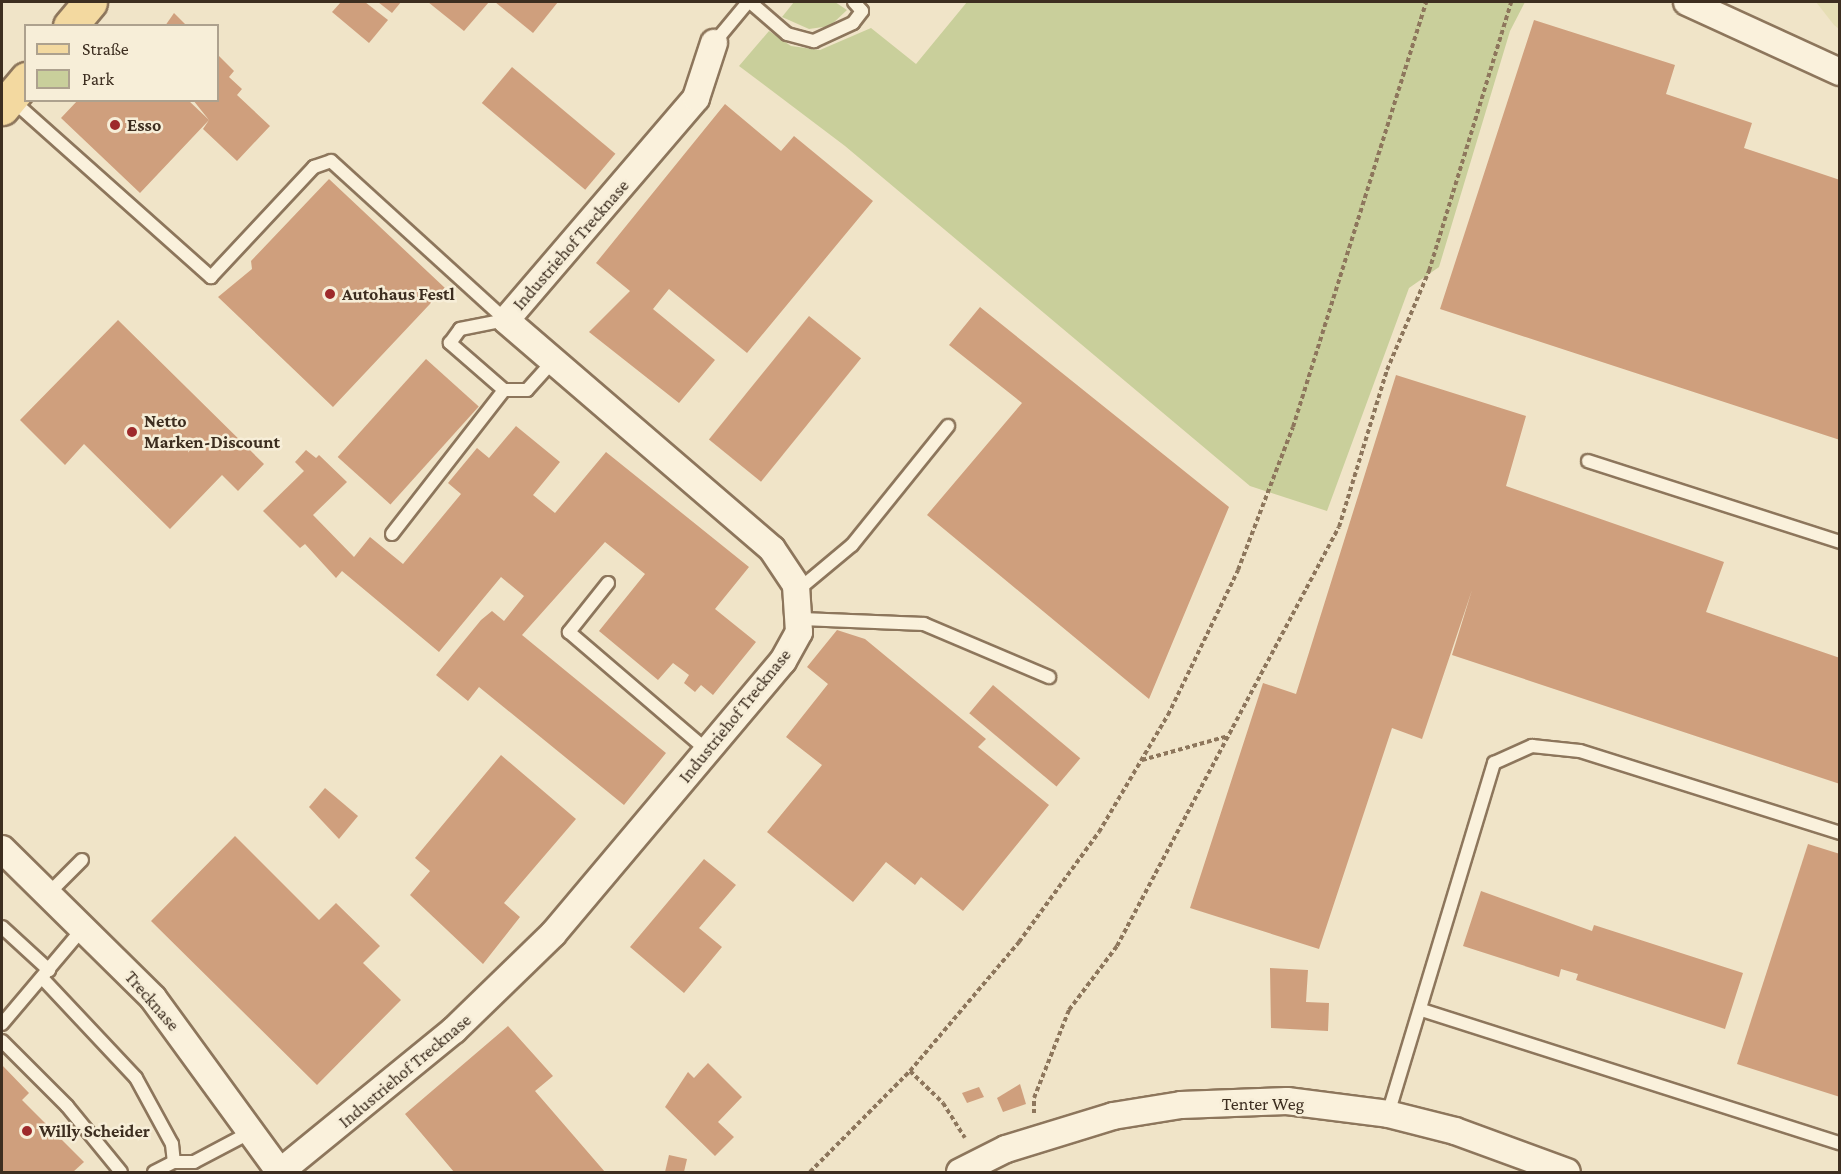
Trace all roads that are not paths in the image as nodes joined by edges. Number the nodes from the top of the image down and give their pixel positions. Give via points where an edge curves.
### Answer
1 (90, 2) edge
2 (749, 2) edge
3 (854, 2) edge
4 (1697, 4) edge
5 (72, 24) edge
6 (714, 43) joint
7 (1839, 72) edge
8 (12, 95) edge
9 (506, 320) junction
10 (553, 361) junction
11 (504, 390) junction
12 (948, 426) dead end
13 (1588, 461) dead end
14 (392, 534) dead end
15 (1839, 542) edge
16 (608, 583) dead end
17 (798, 590) junction
18 (802, 619) junction
19 (1049, 676) dead end
20 (708, 751) junction
21 (1839, 833) edge
22 (2, 849) edge
23 (82, 860) dead end
24 (48, 894) junction
25 (2, 927) edge
26 (83, 928) junction
27 (46, 975) junction
28 (1422, 1010) junction
29 (2, 1024) edge
30 (2, 1041) edge
31 (1388, 1114) junction
32 (251, 1132) junction
33 (1839, 1143) edge
34 (174, 1162) junction
35 (970, 1167) edge
36 (121, 1173) edge
37 (154, 1173) edge
38 (280, 1173) edge
39 (1567, 1173) edge

1 - 5 main road
2 - 3 lane via 787,34 814,41 854,23 862,11
2 - 6 lane
4 - 7 street
6 - 9 street, Industriehof Trecknase via 696,98
8 - 9 lane via 211,277 314,167 331,160
9 - 10 street, Industriehof Trecknase
9 - 11 lane via 460,329 450,343
10 - 11 lane via 527,390
10 - 17 street, Industriehof Trecknase via 772,549
11 - 14 lane
12 - 17 lane via 852,545
13 - 15 lane
16 - 20 lane via 569,633
17 - 18 street, Industriehof Trecknase
18 - 19 lane via 924,624
18 - 20 street, Industriehof Trecknase via 783,661
20 - 38 street, Industriehof Trecknase via 553,934 496,992
21 - 28 lane via 1668,775 1580,752 1532,746 1494,763
22 - 24 street, Trecknase
23 - 24 lane
24 - 26 street, Trecknase
25 - 27 lane
26 - 27 lane
26 - 32 street, Trecknase via 153,998
27 - 29 lane
27 - 34 lane via 136,1078 172,1144
28 - 31 lane
28 - 33 lane
30 - 36 lane via 67,1106
31 - 35 street, Tenter Weg via 1287,1101 1181,1105 1113,1116 1034,1139
31 - 39 street, Tenter Weg via 1455,1131
32 - 34 lane via 194,1162
32 - 38 street, Trecknase
34 - 37 lane

